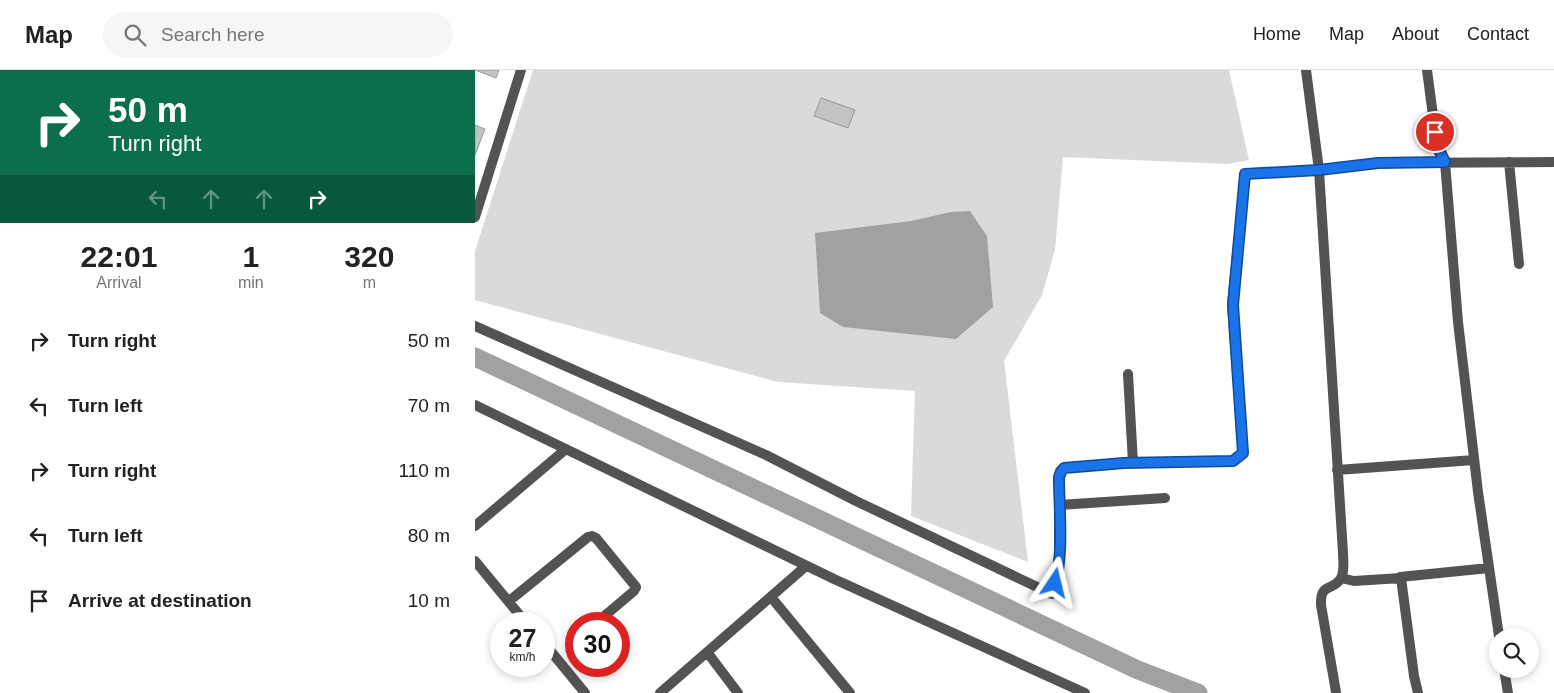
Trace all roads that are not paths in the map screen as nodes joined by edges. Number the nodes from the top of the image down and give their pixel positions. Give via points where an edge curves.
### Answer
1 (521, 70) edge
2 (1306, 70) edge
3 (1427, 70) edge
4 (1445, 162) junction
5 (1509, 162) junction
6 (1554, 162) edge
7 (1319, 170) junction
8 (475, 216) edge
9 (1519, 264) dead end
10 (475, 326) edge
11 (1128, 374) dead end
12 (475, 405) edge
13 (566, 449) junction
14 (1474, 460) junction
15 (1133, 463) junction
16 (1337, 470) junction
17 (1165, 498) dead end
18 (1059, 505) junction
19 (475, 526) edge
20 (475, 561) edge
21 (806, 566) junction
22 (1489, 568) junction
23 (1341, 578) junction
24 (1401, 578) junction
25 (771, 597) junction
26 (509, 601) junction
27 (518, 612) edge
28 (609, 612) edge
29 (1498, 628) edge
30 (707, 652) junction
31 (555, 656) edge
32 (1505, 678) edge
33 (1337, 692) edge
34 (585, 693) edge
35 (660, 693) edge
36 (738, 693) edge
37 (850, 693) edge
38 (1085, 693) edge
39 (1418, 693) edge
40 (1507, 693) edge

1 - 8 street
2 - 7 street
3 - 4 street via 1437,146
4 - 5 street
4 - 7 street via 1378,163
4 - 14 street via 1458,322
5 - 6 street
5 - 9 street
7 - 15 street via 1245,174 1233,305 1243,453 1233,461
7 - 16 street
10 - 18 street via 766,455 1052,594 1058,573
11 - 15 street
12 - 13 street
13 - 19 street
13 - 21 street
14 - 16 street
14 - 22 street
15 - 18 street via 1064,468 1059,477
16 - 23 street via 1343,553
17 - 18 street
20 - 26 street
21 - 25 street
21 - 38 street
22 - 24 street
22 - 29 street
23 - 24 street via 1354,581
23 - 33 street via 1325,588 1321,596
24 - 39 street
25 - 30 street
25 - 37 street
26 - 27 street
26 - 28 street via 592,536 636,587
30 - 35 street
30 - 36 street
31 - 34 street
32 - 40 street

